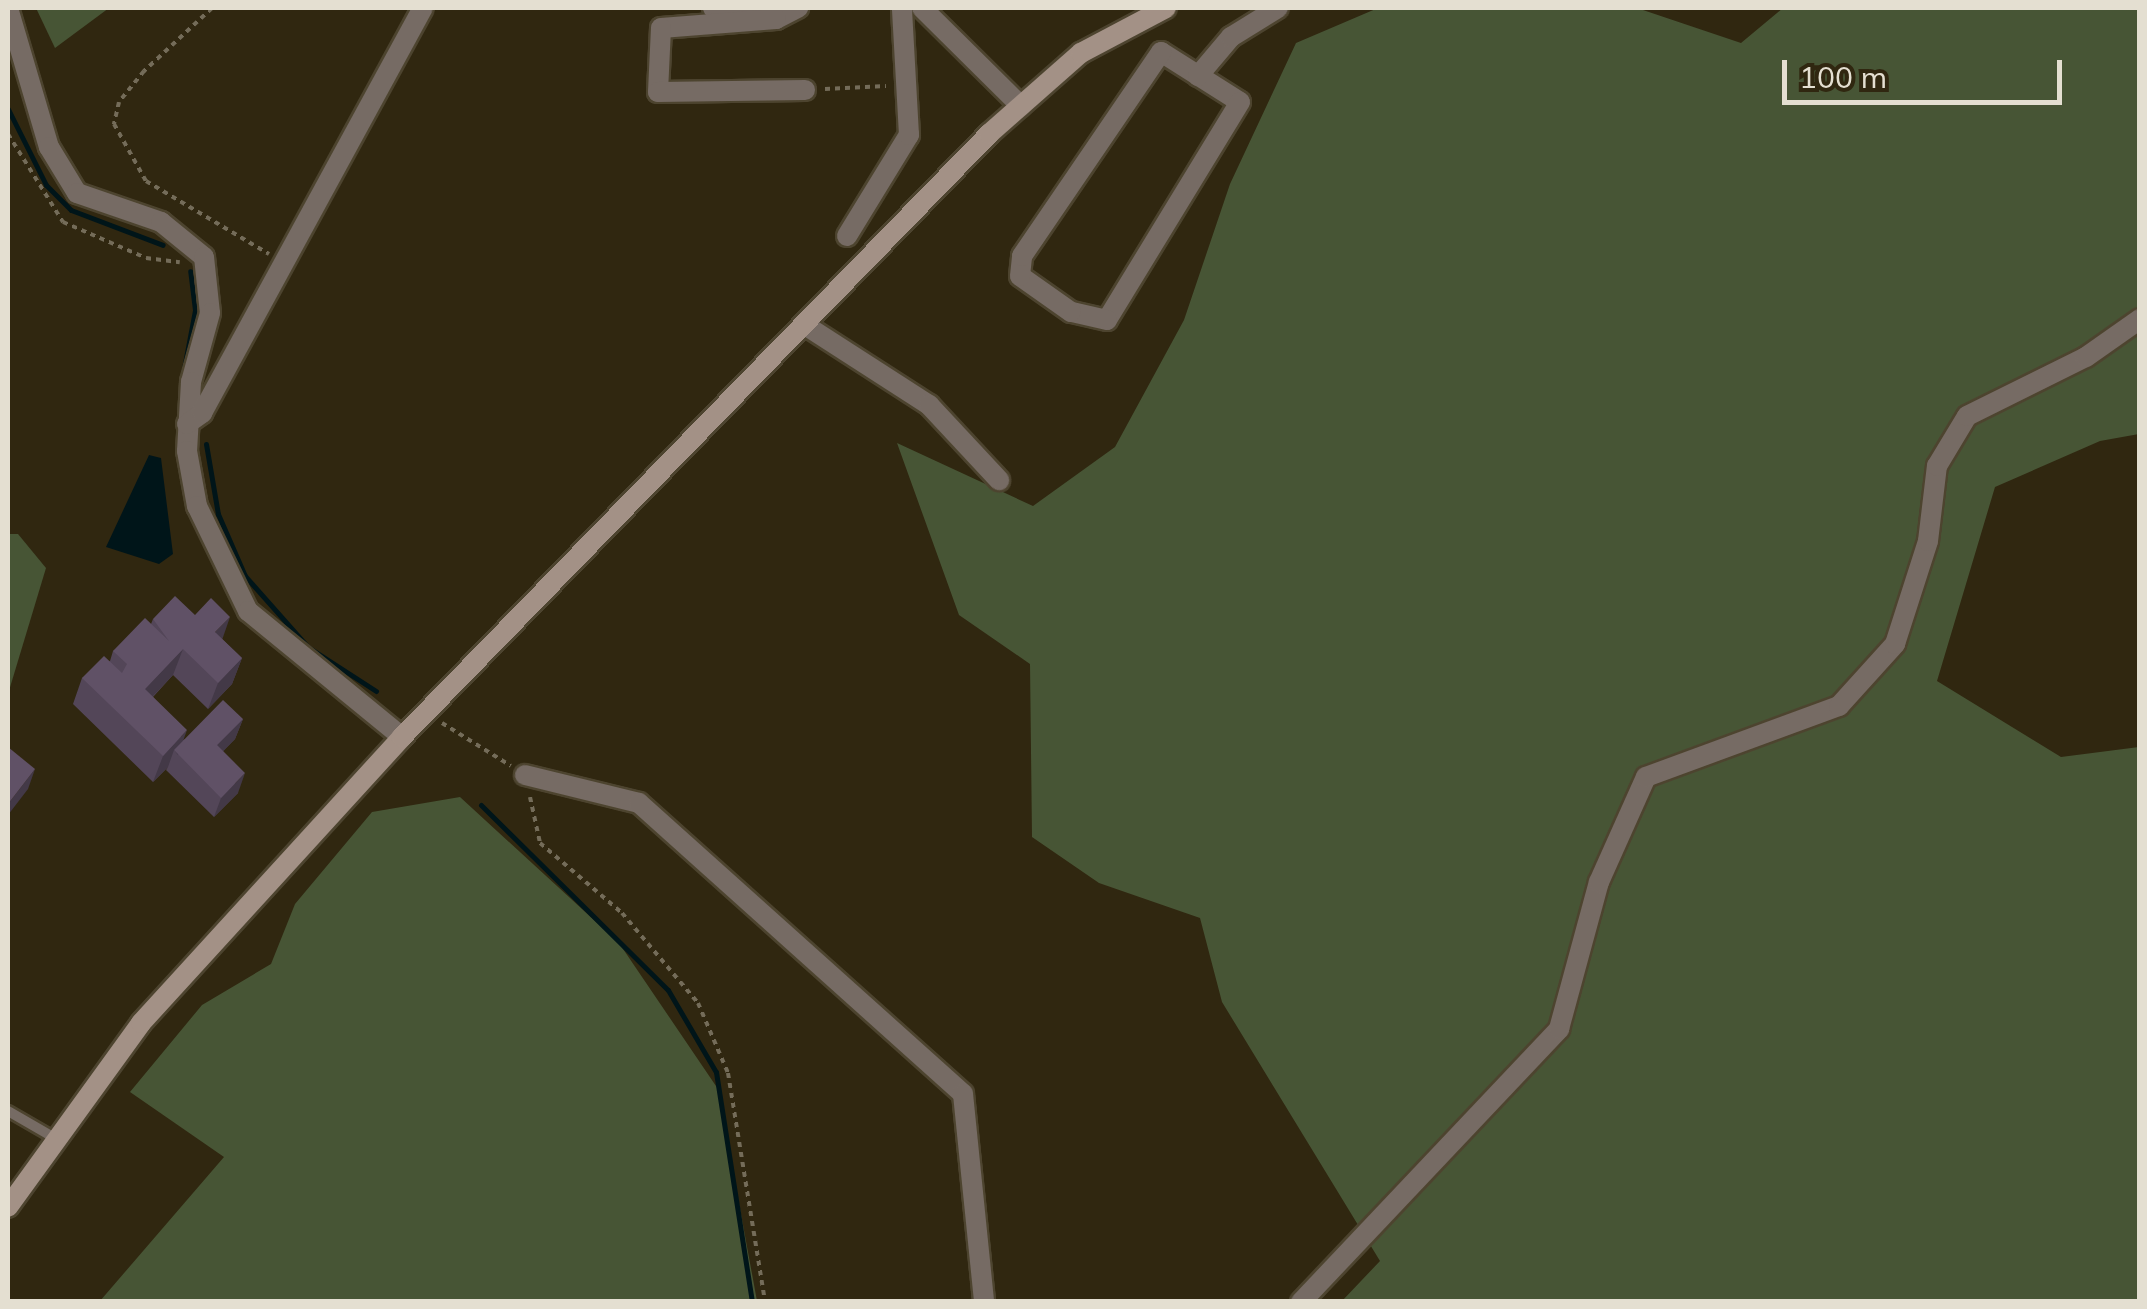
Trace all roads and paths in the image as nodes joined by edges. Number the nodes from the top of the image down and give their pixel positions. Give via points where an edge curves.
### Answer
1 (8, 8) edge
2 (212, 8) edge
3 (424, 8) edge
4 (713, 8) edge
5 (798, 8) edge
6 (902, 8) edge
7 (927, 8) edge
8 (1166, 8) edge
9 (1278, 8) edge
10 (776, 20) junction
11 (1198, 76) junction
12 (912, 84) junction
13 (806, 90) joint
14 (1021, 106) junction
15 (847, 236) dead end
16 (286, 264) junction
17 (2140, 319) edge
18 (805, 325) junction
19 (187, 424) junction
20 (999, 480) dead end
21 (425, 713) junction
22 (402, 737) junction
23 (525, 775) junction
24 (8, 1111) edge
25 (53, 1138) junction
26 (8, 1207) edge
27 (765, 1302) edge
28 (984, 1302) edge
29 (1302, 1302) edge

1 - 19 street via 50,147 77,193 199,244 210,312
2 - 16 path via 144,70 119,102 114,124 146,181
3 - 16 street
4 - 10 street
5 - 10 street
6 - 12 street
7 - 14 street
8 - 14 street via 1082,53
9 - 11 street via 1231,37
10 - 13 street via 660,28 658,92
11 - 11 street via 1240,102 1107,320 1071,312 1020,276 1022,256 1162,52
12 - 13 path
12 - 15 street via 909,134
14 - 18 street
16 - 19 street via 202,414
17 - 29 street via 2086,357 1967,416 1937,466 1928,541 1895,644 1839,706 1646,777 1599,882 1558,1029
18 - 20 street via 929,406
18 - 21 street
19 - 22 street via 197,506 248,612
21 - 22 street
21 - 23 path
22 - 25 street via 141,1022
23 - 27 path via 540,843 622,913 698,1003 728,1073
23 - 28 street via 639,803 963,1094
24 - 25 lane
25 - 26 street

